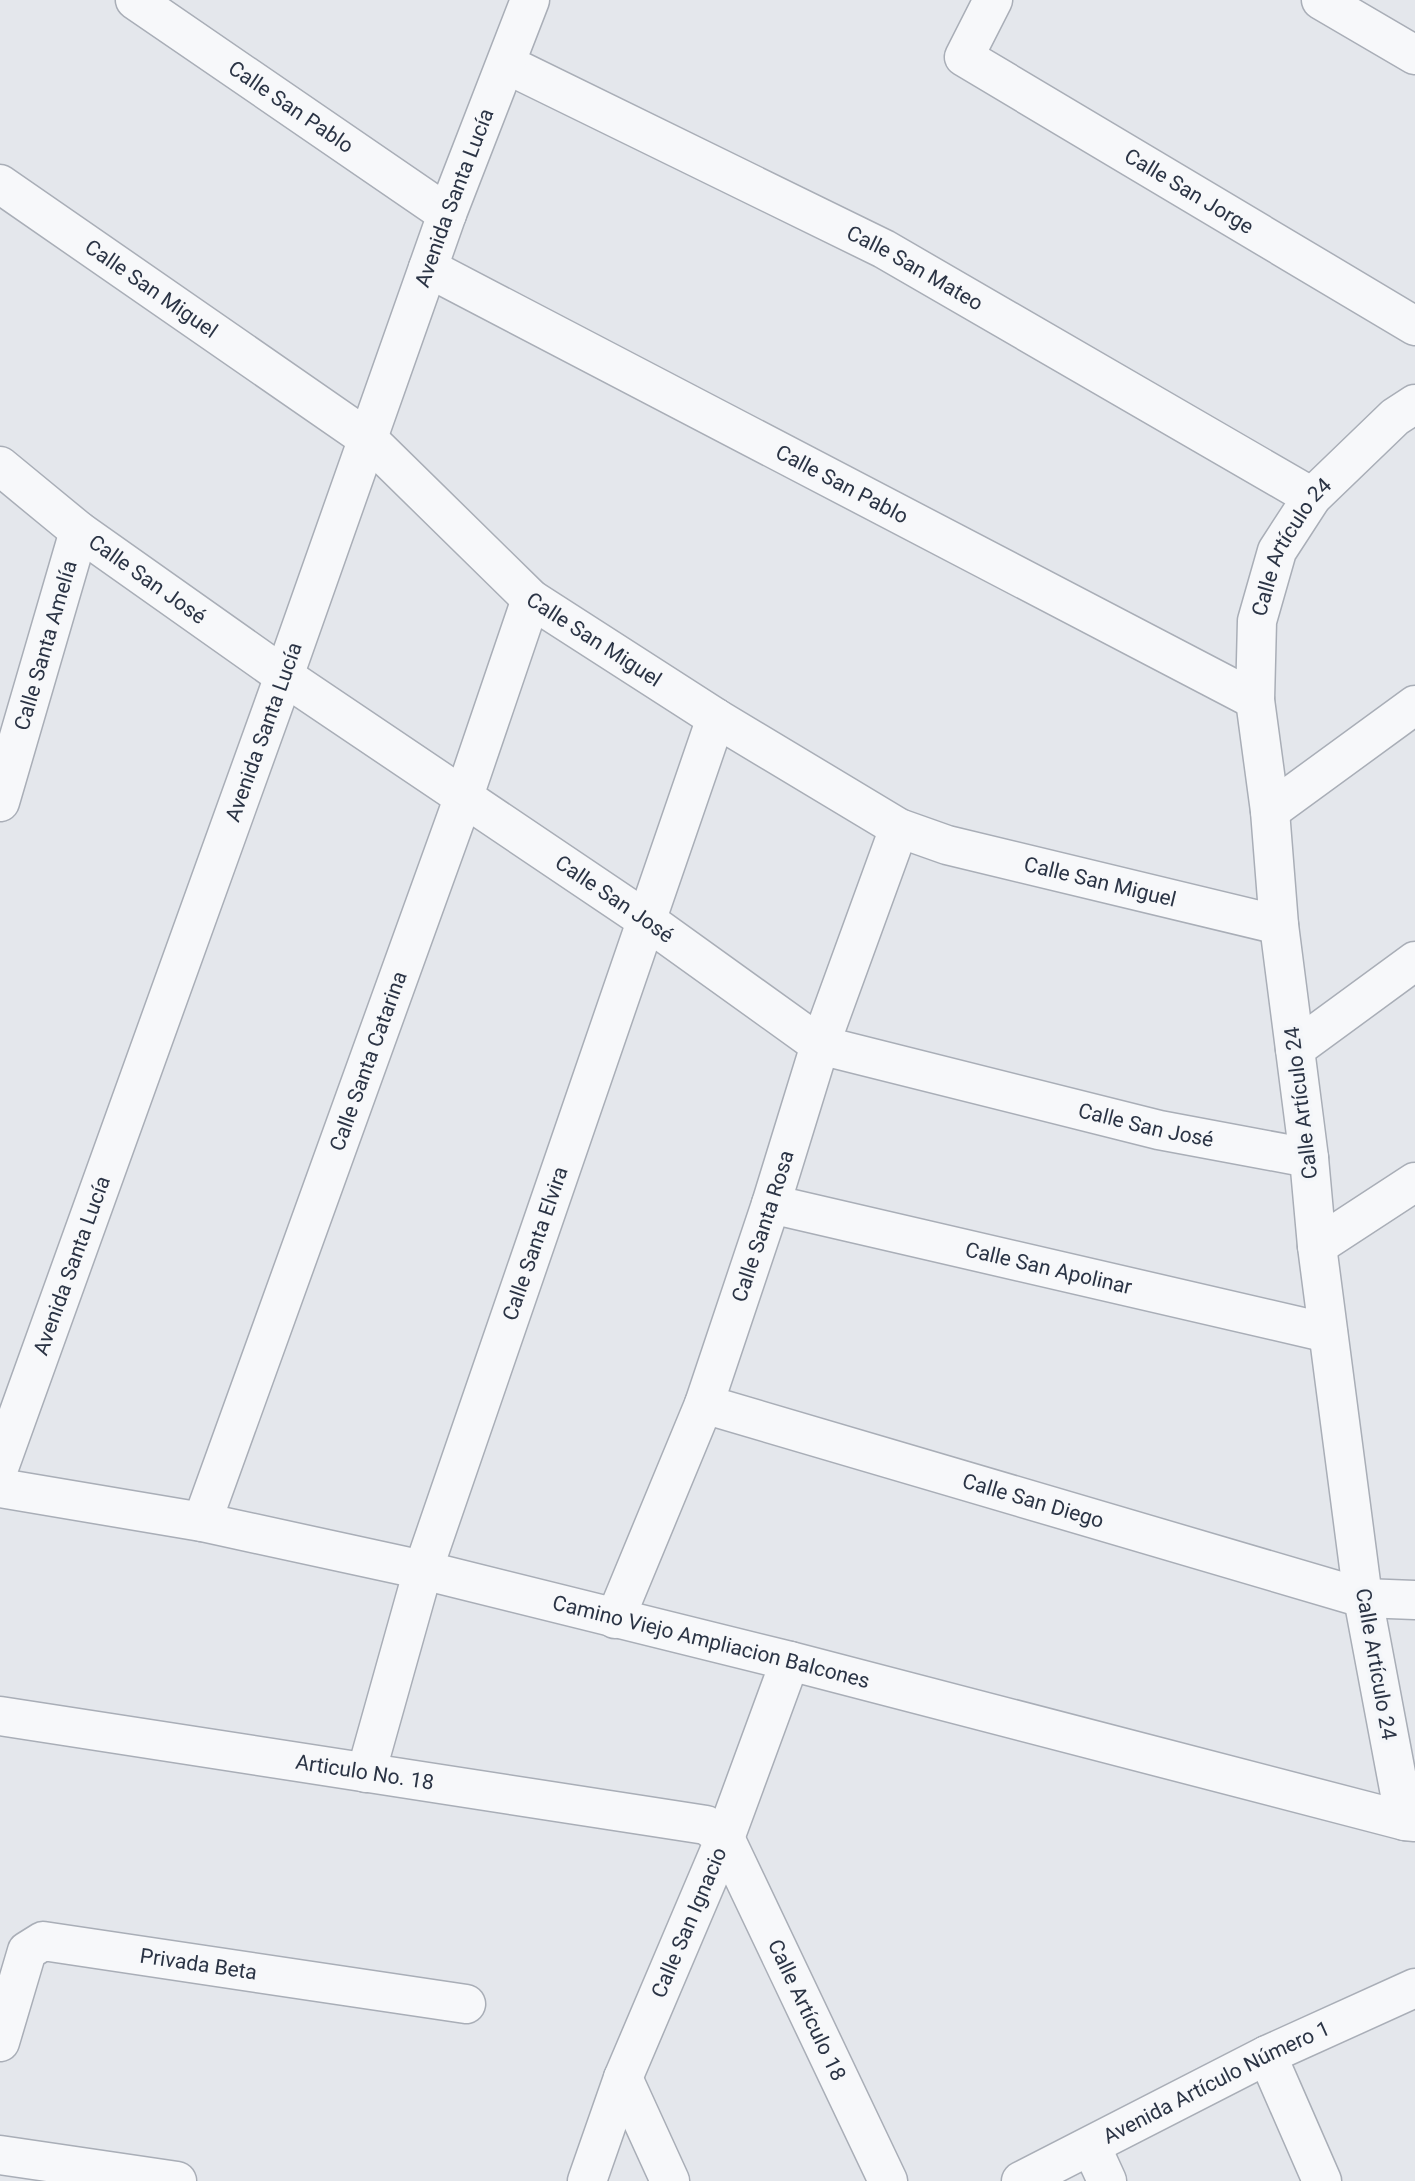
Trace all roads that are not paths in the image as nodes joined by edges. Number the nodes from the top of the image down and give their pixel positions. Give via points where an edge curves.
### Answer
1 (135, 0) edge
2 (530, 0) edge
3 (993, 0) edge
4 (1321, 0) edge
5 (1415, 55) edge
6 (506, 64) junction
7 (0, 184) edge
8 (447, 214) junction
9 (428, 268) junction
10 (1415, 326) edge
11 (1415, 404) edge
12 (368, 439) junction
13 (0, 466) edge
14 (1311, 497) junction
15 (79, 531) junction
16 (531, 599) junction
17 (284, 676) junction
18 (1255, 700) junction
19 (1415, 705) edge
20 (716, 718) junction
21 (464, 796) junction
22 (0, 802) edge
23 (1270, 811) junction
24 (899, 828) junction
25 (646, 920) junction
26 (1279, 925) junction
27 (1415, 961) edge
28 (820, 1045) junction
29 (1295, 1049) junction
30 (1309, 1158) junction
31 (1415, 1182) edge
32 (771, 1204) junction
33 (1317, 1246) junction
34 (1328, 1333) junction
35 (704, 1404) junction
36 (0, 1465) edge
37 (0, 1488) edge
38 (202, 1522) junction
39 (423, 1570) junction
40 (1398, 1595) edge
41 (615, 1619) junction
42 (790, 1661) junction
43 (0, 1716) edge
44 (366, 1773) junction
45 (1412, 1832) edge
46 (725, 1838) junction
47 (1415, 1988) edge
48 (466, 2004) dead end
49 (0, 2042) edge
50 (1267, 2055) junction
51 (622, 2078) junction
52 (1091, 2146) junction
53 (0, 2155) edge
54 (0, 2167) edge
55 (6, 2181) edge
56 (177, 2181) edge
57 (587, 2181) edge
58 (670, 2181) edge
59 (888, 2181) edge
60 (1021, 2181) edge
61 (1107, 2181) edge
62 (1322, 2181) edge

1 - 8 street, Calle San Pablo
2 - 6 street, Avenida Santa Lucía
3 - 10 street, Calle San Jorge via 964,57
4 - 5 street
6 - 8 street, Avenida Santa Lucía
6 - 14 street, Calle San Mateo via 884,249
7 - 12 street, Calle San Miguel
8 - 9 street, Avenida Santa Lucía
9 - 12 street, Avenida Santa Lucía
9 - 18 street, Calle San Pablo
11 - 14 street, Calle Artículo 24 via 1395,417
12 - 16 street, Calle San Miguel
12 - 17 street, Avenida Santa Lucía
13 - 15 street, Calle San José
14 - 18 street, Calle Artículo 24 via 1277,551 1257,621
15 - 17 street, Calle San José
15 - 22 street, Calle Santa Amelía
16 - 20 street, Calle San Miguel
16 - 21 street, Calle Santa Catarina
17 - 21 street, Calle San José
17 - 36 street, Avenida Santa Lucía
18 - 23 street, Calle Artículo 24
19 - 23 street
20 - 24 street, Calle San Miguel
20 - 25 street, Calle Santa Elvira
21 - 25 street, Calle San José
21 - 38 street, Calle Santa Catarina
23 - 26 street, Calle Artículo 24
24 - 26 street, Calle San Miguel via 947,845
24 - 28 street, Calle Santa Rosa
25 - 28 street, Calle San José
25 - 39 street, Calle Santa Elvira
26 - 29 street, Calle Artículo 24
27 - 29 street
28 - 30 street, Calle San José via 1159,1130
28 - 32 street, Calle Santa Rosa
29 - 30 street, Calle Artículo 24
30 - 33 street, Calle Artículo 24
31 - 33 street
32 - 34 street, Calle San Apolinar
32 - 35 street, Calle Santa Rosa
33 - 34 street, Calle Artículo 24
34 - 40 street, Calle Artículo 24
35 - 40 street, Calle San Diego
35 - 41 street, Calle Santa Rosa
37 - 38 street, Camino Viejo Ampliacion Balcones
38 - 39 street, Camino Viejo Ampliacion Balcones
39 - 41 street, Camino Viejo Ampliacion Balcones
39 - 44 street, Calle Santa Elvira
40 - 45 street, Calle Artículo 24
41 - 42 street, Camino Viejo Ampliacion Balcones
42 - 45 street, Camino Viejo Ampliacion Balcones
42 - 46 street, Calle San Ignacio
43 - 44 street, Articulo No. 18
44 - 46 street, Articulo No. 18 via 706,1825
46 - 51 street, Calle San Ignacio
46 - 59 street, Calle Artículo 18
47 - 50 street, Avenida Artículo Número 1
48 - 49 street, Privada Beta via 43,1941 27,1951
50 - 52 street, Avenida Artículo Número 1
50 - 62 street
51 - 57 street, Calle San Ignacio
51 - 58 street
52 - 60 street, Avenida Artículo Número 1
52 - 61 street
53 - 56 street
54 - 55 street

